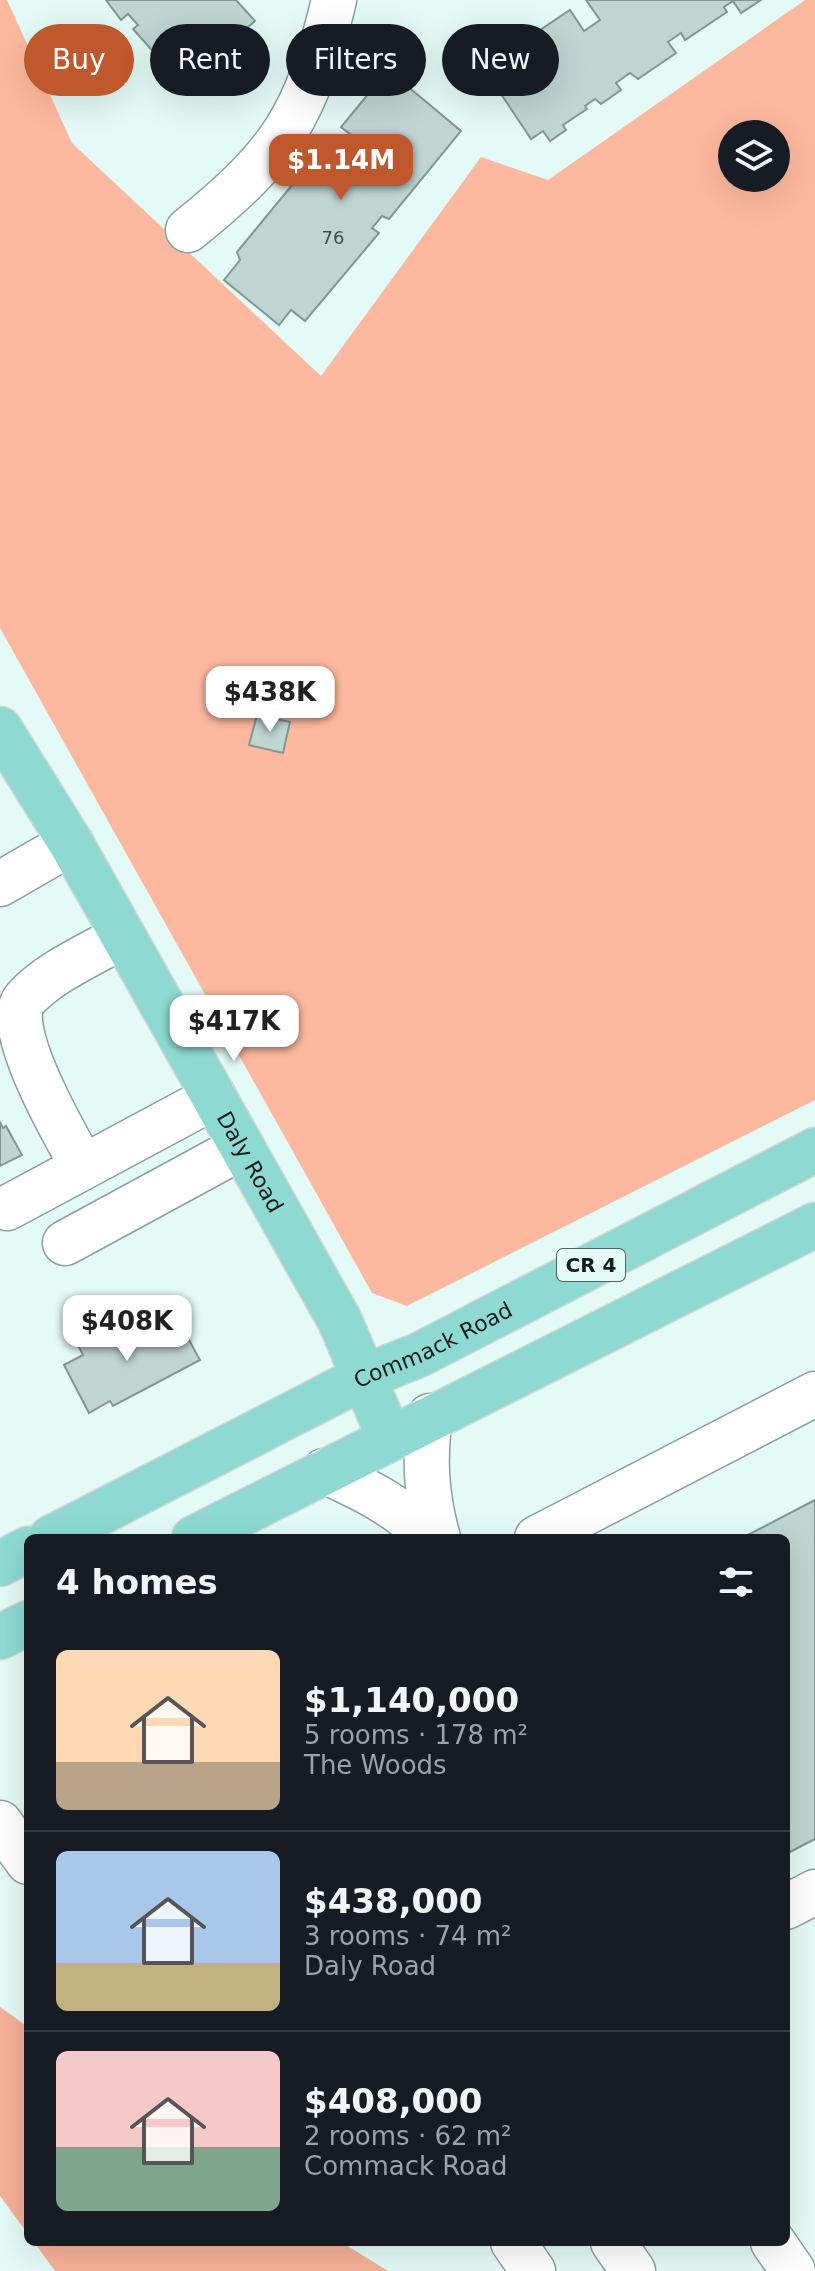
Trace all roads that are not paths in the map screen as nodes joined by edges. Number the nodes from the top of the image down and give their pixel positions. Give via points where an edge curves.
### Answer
1 (334, 0) edge
2 (188, 230) dead end
3 (0, 729) edge
4 (71, 843) junction
5 (0, 884) edge
6 (123, 936) junction
7 (214, 1097) junction
8 (242, 1147) junction
9 (815, 1150) edge
10 (83, 1167) junction
11 (7, 1208) dead end
12 (815, 1225) edge
13 (65, 1243) dead end
14 (366, 1376) junction
15 (815, 1394) edge
16 (430, 1416) junction
17 (389, 1437) junction
18 (324, 1471) junction
19 (59, 1534) edge
20 (202, 1534) edge
21 (426, 1534) edge
22 (437, 1534) edge
23 (545, 1534) edge
24 (24, 1551) edge
25 (0, 1564) edge
26 (24, 1625) edge
27 (0, 1637) edge
28 (24, 1800) edge
29 (0, 1813) edge
30 (0, 1823) edge
31 (24, 1856) edge
32 (815, 1892) edge
33 (790, 1905) edge
34 (516, 2246) edge
35 (616, 2246) edge
36 (776, 2246) edge
37 (533, 2271) edge
38 (633, 2271) edge
39 (793, 2271) edge

1 - 2 street via 319,63 300,111 273,152
3 - 4 main road, Daly Road
4 - 5 street
4 - 6 main road, Daly Road
6 - 7 main road, Daly Road
6 - 10 street via 43,984 23,1001 17,1016 43,1092
7 - 8 main road, Daly Road
7 - 10 street
8 - 13 street
8 - 14 main road, Daly Road
9 - 14 main road, Commack Road / CR 4 via 419,1355
10 - 11 street
12 - 16 main road
14 - 17 main road, Daly Road
14 - 19 main road, Commack Road / CR 4
15 - 23 street
16 - 17 main road
16 - 22 street via 424,1460
17 - 18 main road
18 - 20 main road
18 - 21 street via 409,1515
24 - 25 main road
26 - 27 main road
28 - 29 street
30 - 31 street
32 - 33 street
34 - 37 street
35 - 38 street
36 - 39 street

